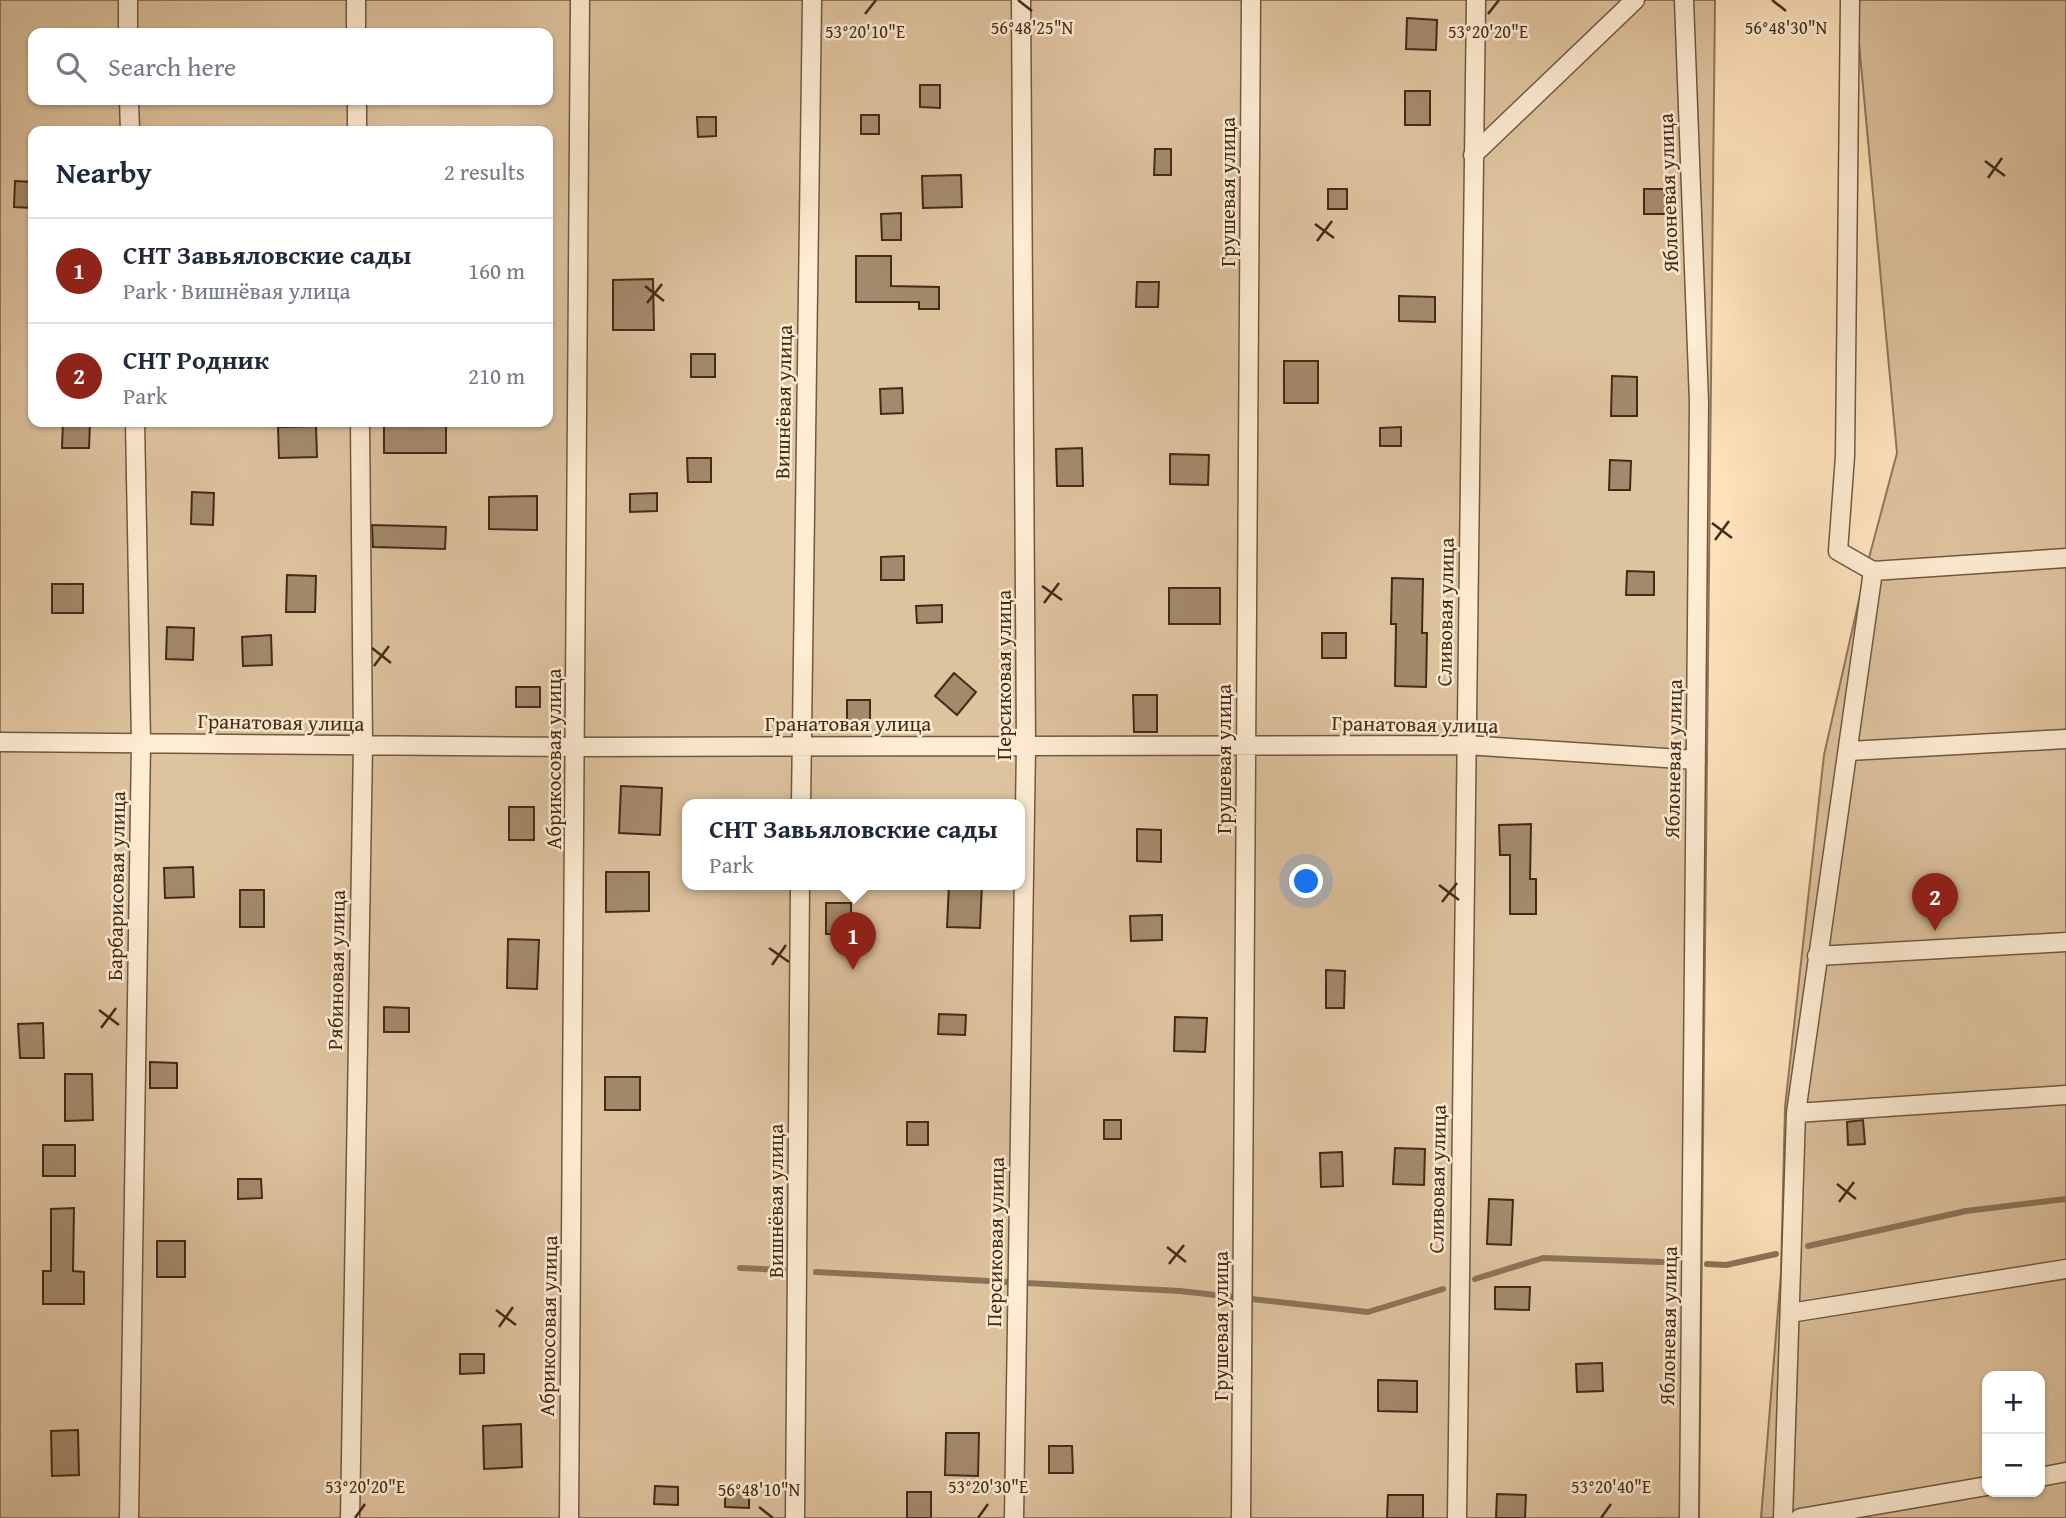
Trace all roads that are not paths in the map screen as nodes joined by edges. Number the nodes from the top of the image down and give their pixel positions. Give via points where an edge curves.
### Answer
1 (128, 0) edge
2 (356, 0) edge
3 (580, 0) edge
4 (812, 0) edge
5 (1021, 0) edge
6 (1251, 0) edge
7 (1476, 0) edge
8 (1635, 0) edge
9 (1684, 0) edge
10 (1850, 0) edge
11 (128, 28) edge
12 (356, 28) edge
13 (130, 105) edge
14 (357, 105) edge
15 (130, 126) edge
16 (357, 126) edge
17 (1473, 155) junction
18 (135, 427) edge
19 (360, 427) edge
20 (2066, 558) edge
21 (1873, 570) junction
22 (2066, 739) edge
23 (0, 742) edge
24 (141, 743) junction
25 (801, 745) junction
26 (1246, 745) junction
27 (363, 746) junction
28 (1026, 746) junction
29 (1466, 746) junction
30 (576, 747) junction
31 (1849, 751) junction
32 (1696, 760) junction
33 (801, 799) edge
34 (1025, 810) edge
35 (800, 890) edge
36 (1024, 890) edge
37 (2066, 942) edge
38 (1817, 956) junction
39 (2066, 1096) edge
40 (1796, 1113) junction
41 (2066, 1269) edge
42 (1790, 1313) junction
43 (2066, 1472) edge
44 (2045, 1476) edge
45 (1982, 1487) edge
46 (129, 1518) edge
47 (350, 1518) edge
48 (569, 1518) edge
49 (795, 1518) edge
50 (1014, 1518) edge
51 (1241, 1518) edge
52 (1457, 1518) edge
53 (1689, 1518) edge
54 (1783, 1518) edge
55 (1800, 1518) edge

1 - 11 street
2 - 12 street
3 - 30 street, Абрикосовая улица
4 - 25 street, Вишнёвая улица
5 - 28 street, Персиковая улица
6 - 26 street, Грушевая улица
7 - 17 street, Сливовая улица
8 - 17 street
9 - 32 street, Яблоневая улица via 1699,402
10 - 21 street via 1845,456 1838,551
13 - 15 street
14 - 16 street
17 - 29 street, Сливовая улица
18 - 24 street, Барбарисовая улица
19 - 27 street, Рябиновая улица
20 - 21 street
21 - 31 street
22 - 31 street
23 - 24 street, Гранатовая улица
24 - 27 street, Гранатовая улица
24 - 46 street, Барбарисовая улица
25 - 28 street, Гранатовая улица
25 - 30 street, Гранатовая улица
25 - 33 street, Вишнёвая улица
26 - 28 street, Гранатовая улица
26 - 29 street, Гранатовая улица
26 - 51 street, Грушевая улица
27 - 30 street, Гранатовая улица
27 - 47 street, Рябиновая улица
28 - 34 street, Персиковая улица
29 - 32 street, Гранатовая улица
29 - 52 street, Сливовая улица
30 - 48 street, Абрикосовая улица
31 - 38 street
32 - 53 street, Яблоневая улица
35 - 49 street, Вишнёвая улица
36 - 50 street, Персиковая улица
37 - 38 street
38 - 40 street
39 - 40 street
40 - 42 street
41 - 42 street
42 - 54 street
43 - 44 street
45 - 55 street

